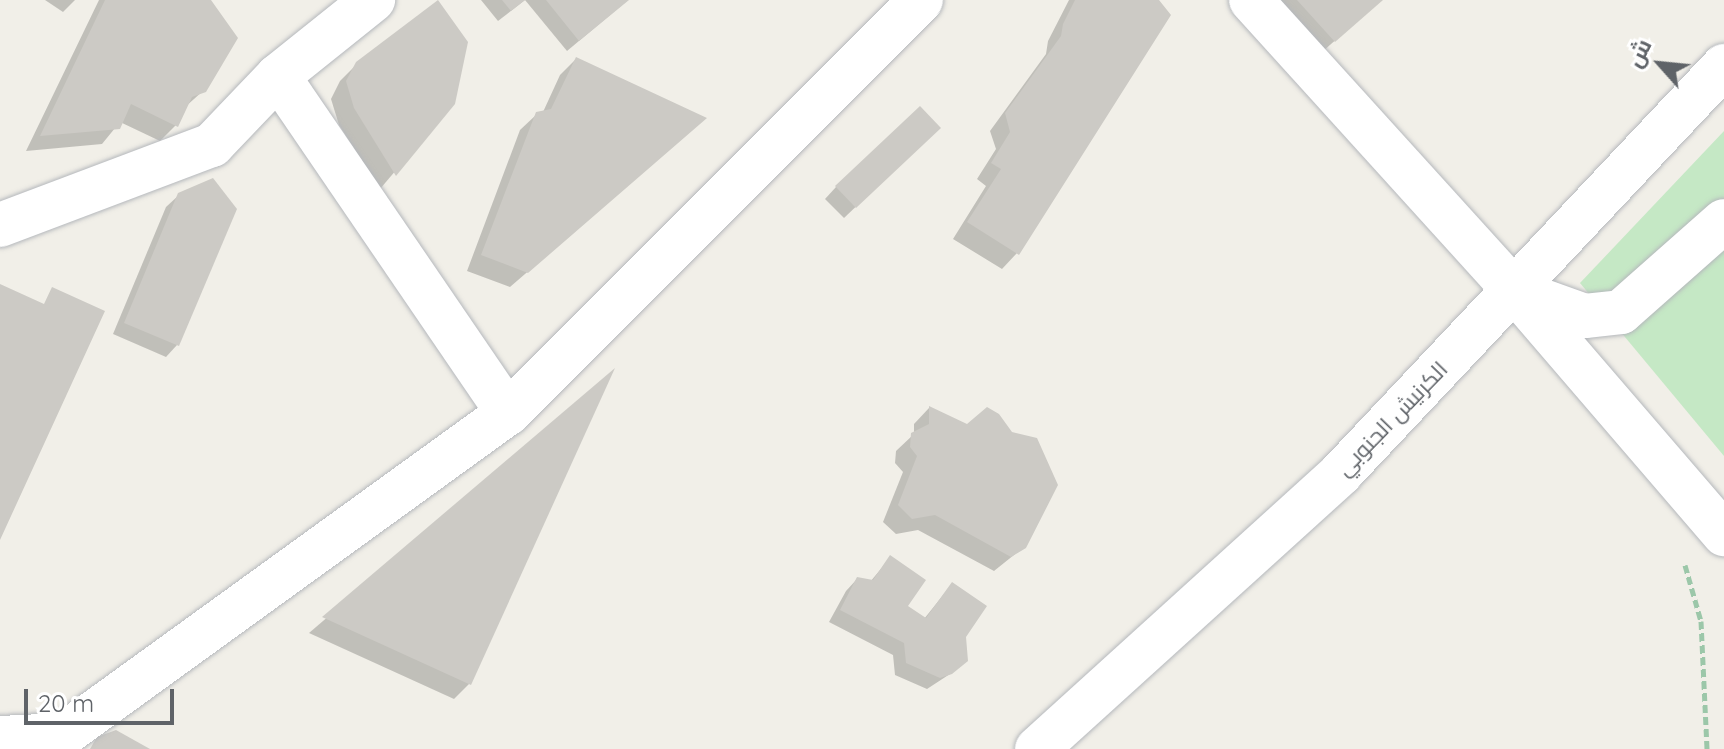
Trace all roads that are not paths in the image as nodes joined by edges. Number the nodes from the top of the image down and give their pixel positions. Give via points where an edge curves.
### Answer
1 (373, 0) edge
2 (921, 0) edge
3 (1251, 0) edge
4 (1724, 66) edge
5 (278, 76) junction
6 (1724, 221) edge
7 (0, 225) edge
8 (1515, 291) junction
9 (508, 413) junction
10 (1724, 534) edge
11 (0, 738) edge
12 (1037, 749) edge

1 - 5 street
2 - 9 street
3 - 8 street
4 - 8 street, الكرنيش الجنوبي
5 - 7 street via 212,145
5 - 9 street
6 - 8 street via 1621,312 1585,316
8 - 10 street
8 - 12 street, الكرنيش الجنوبي via 1341,473
9 - 11 street via 63,735

